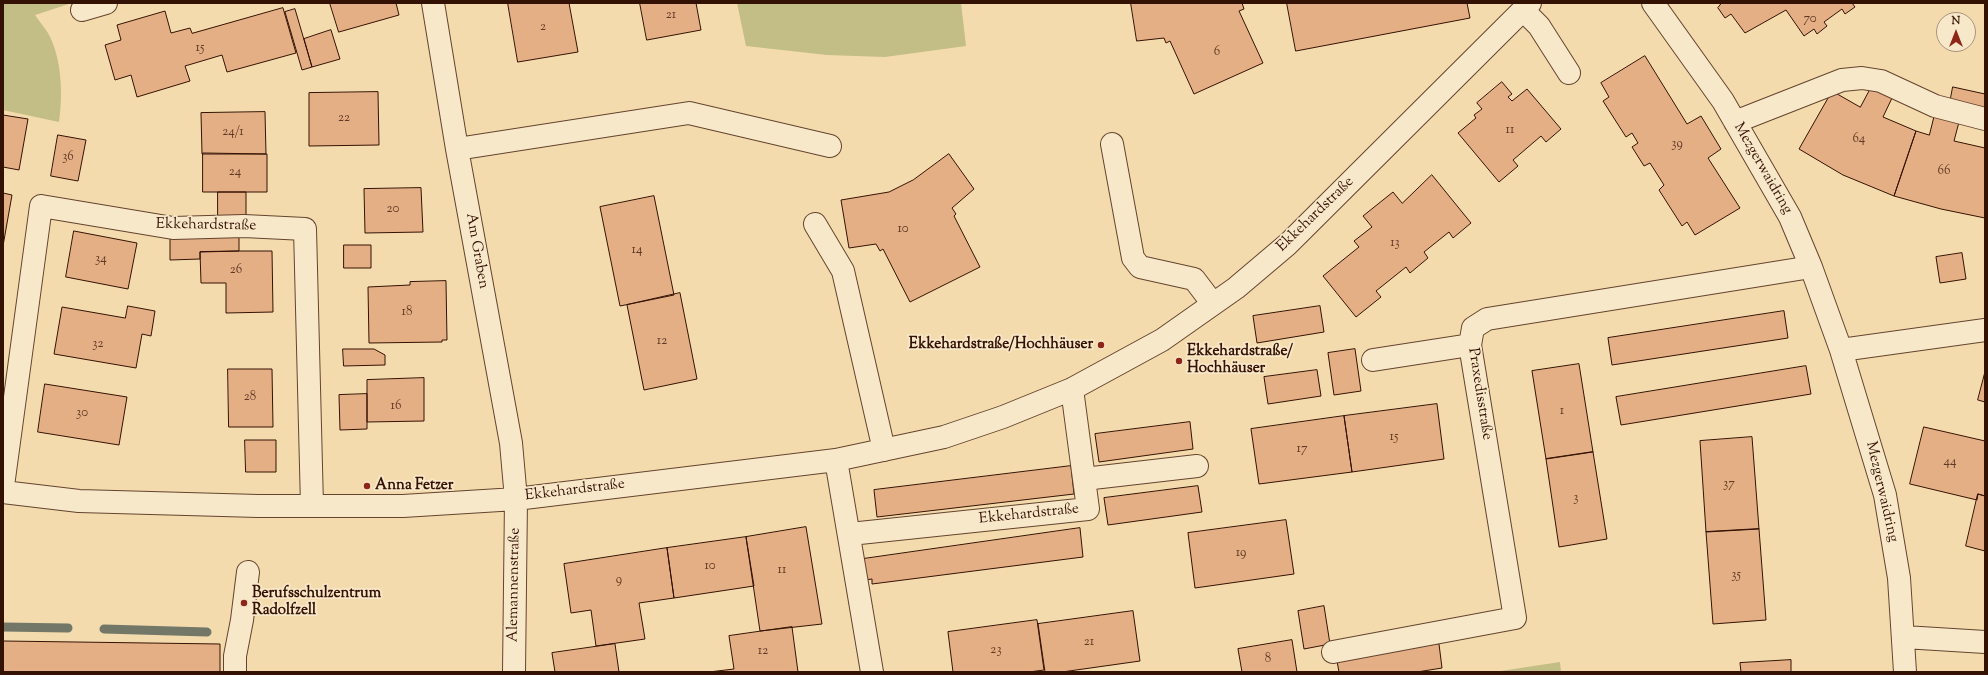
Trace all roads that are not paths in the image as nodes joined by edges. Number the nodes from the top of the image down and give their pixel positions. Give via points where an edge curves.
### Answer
1 (106, 3) edge
2 (433, 3) edge
3 (1653, 3) edge
4 (1526, 6) edge
5 (82, 10) dead end
6 (1569, 73) dead end
7 (1985, 119) edge
8 (1735, 122) junction
9 (1112, 144) dead end
10 (830, 146) dead end
11 (457, 149) junction
12 (815, 224) dead end
13 (1811, 267) junction
14 (1213, 304) junction
15 (1985, 330) edge
16 (1470, 345) junction
17 (1841, 350) junction
18 (1373, 360) dead end
19 (1072, 388) junction
20 (884, 450) junction
21 (836, 460) junction
22 (1198, 466) dead end
23 (1084, 479) junction
24 (3, 486) edge
25 (3, 492) edge
26 (516, 499) junction
27 (312, 506) junction
28 (850, 534) junction
29 (248, 572) dead end
30 (1904, 637) junction
31 (1985, 642) edge
32 (1333, 652) dead end
33 (235, 672) edge
34 (514, 672) edge
35 (872, 672) edge
36 (1905, 672) edge

1 - 5 street
2 - 11 street, Am Graben
3 - 8 street, Mezgerwaidring via 1723,101
4 - 6 street
4 - 14 street, Ekkehardstraße via 1288,244
7 - 8 street via 1935,106 1881,81 1862,78 1842,80
8 - 13 street, Mezgerwaidring via 1790,217
9 - 14 street via 1133,258 1140,267 1194,279
10 - 11 street via 689,113
11 - 26 street, Am Graben via 511,443
12 - 20 street via 843,271
13 - 16 street, Praxedisstraße via 1487,319 1473,328
13 - 17 street, Mezgerwaidring
14 - 19 street, Ekkehardstraße via 1162,340
15 - 17 street
16 - 18 street
16 - 32 street, Praxedisstraße via 1515,618
17 - 30 street, Mezgerwaidring via 1884,495 1898,578
19 - 20 street, Ekkehardstraße via 1003,417 944,436
19 - 23 street, Ekkehardstraße
20 - 21 street, Ekkehardstraße
21 - 26 street, Ekkehardstraße
21 - 28 street
22 - 23 street
23 - 28 street, Ekkehardstraße via 1088,509
24 - 27 street, Ekkehardstraße via 41,206 173,228 244,226 305,229
25 - 27 street, Ekkehardstraße via 80,501
26 - 27 street, Ekkehardstraße via 403,506
26 - 34 street, Alemannenstraße
28 - 35 street
29 - 33 street
30 - 31 street
30 - 36 street, Mezgerwaidring

